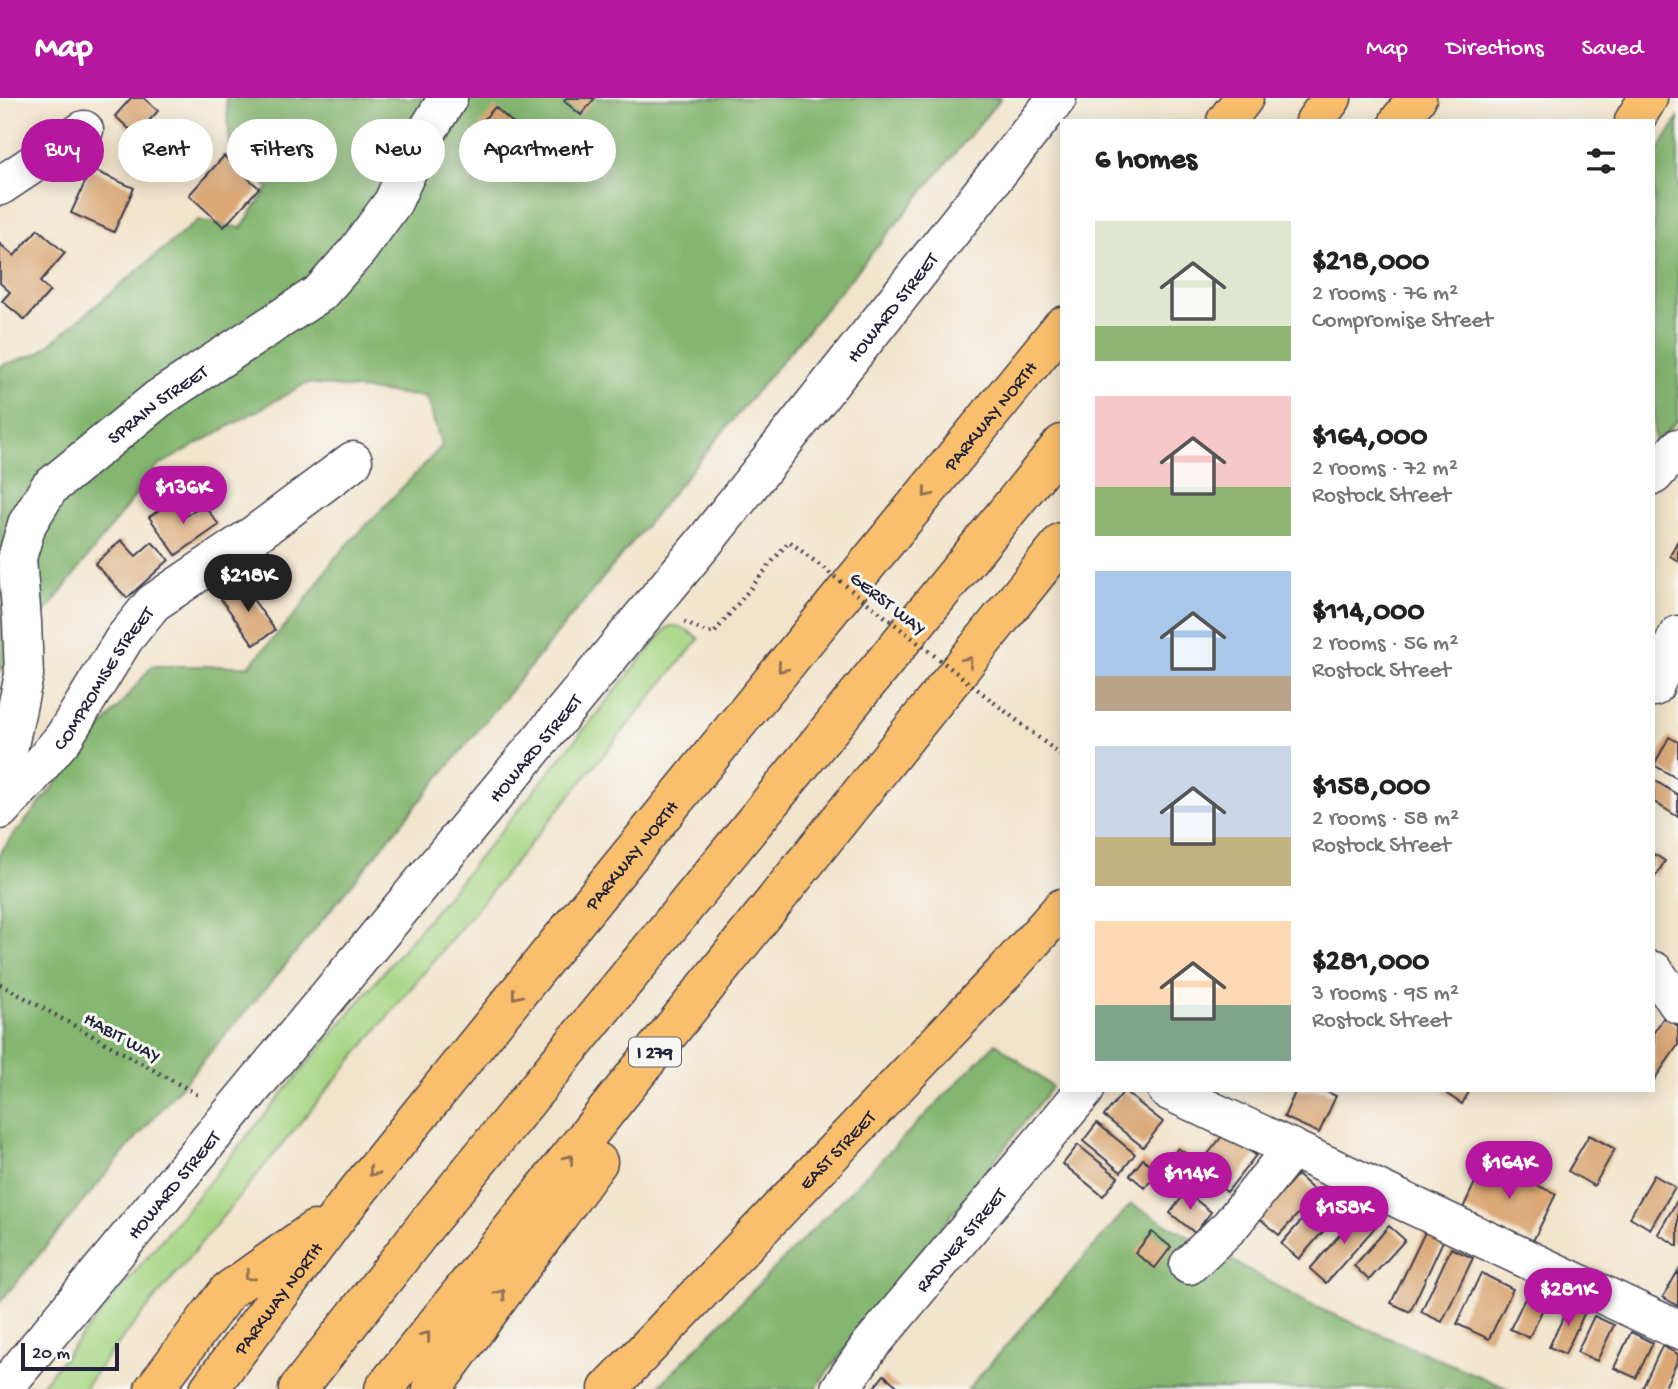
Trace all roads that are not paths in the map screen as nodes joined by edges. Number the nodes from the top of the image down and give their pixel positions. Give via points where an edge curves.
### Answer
1 (448, 98) edge
2 (1057, 98) edge
3 (1244, 98) edge
4 (1332, 98) edge
5 (1417, 98) edge
6 (1648, 98) edge
7 (1228, 119) edge
8 (1316, 119) edge
9 (1401, 119) edge
10 (1635, 119) edge
11 (21, 172) edge
12 (0, 186) edge
13 (1060, 328) edge
14 (1060, 445) edge
15 (1678, 447) edge
16 (353, 461) dead end
17 (1655, 474) edge
18 (1060, 545) edge
19 (1678, 635) edge
20 (1655, 685) edge
21 (925, 714) junction
22 (0, 772) edge
23 (0, 810) edge
24 (1060, 910) edge
25 (1655, 972) edge
26 (1678, 1004) edge
27 (1083, 1092) edge
28 (1171, 1092) edge
29 (1292, 1148) junction
30 (344, 1208) junction
31 (1189, 1265) dead end
32 (1678, 1330) edge
33 (2, 1389) edge
34 (154, 1389) edge
35 (209, 1389) edge
36 (298, 1389) edge
37 (384, 1389) edge
38 (432, 1389) edge
39 (608, 1389) edge
40 (840, 1389) edge

1 - 22 street, SPRAIN STREET via 421,141 393,202 320,293 158,399 49,488 27,524 17,558 24,675
2 - 33 street, HOWARD STREET via 706,540
3 - 7 main road
4 - 8 main road
5 - 9 main road
6 - 10 main road
11 - 12 street
13 -> 30 main road, PARKWAY NORTH
14 - 36 main road
15 - 17 street
16 - 23 street, COMPROMISE STREET via 153,603 124,639 64,737
21 -> 18 main road, I 279
19 - 20 street
37 -> 21 main road, I 279
38 -> 21 main road
24 - 39 main road, EAST STREET
25 - 26 street
27 - 40 street, RADNER STREET via 869,1347
28 - 29 street
29 - 31 street via 1230,1226
29 - 32 street
30 -> 34 main road via 228,1291
30 - 35 main road, PARKWAY NORTH

